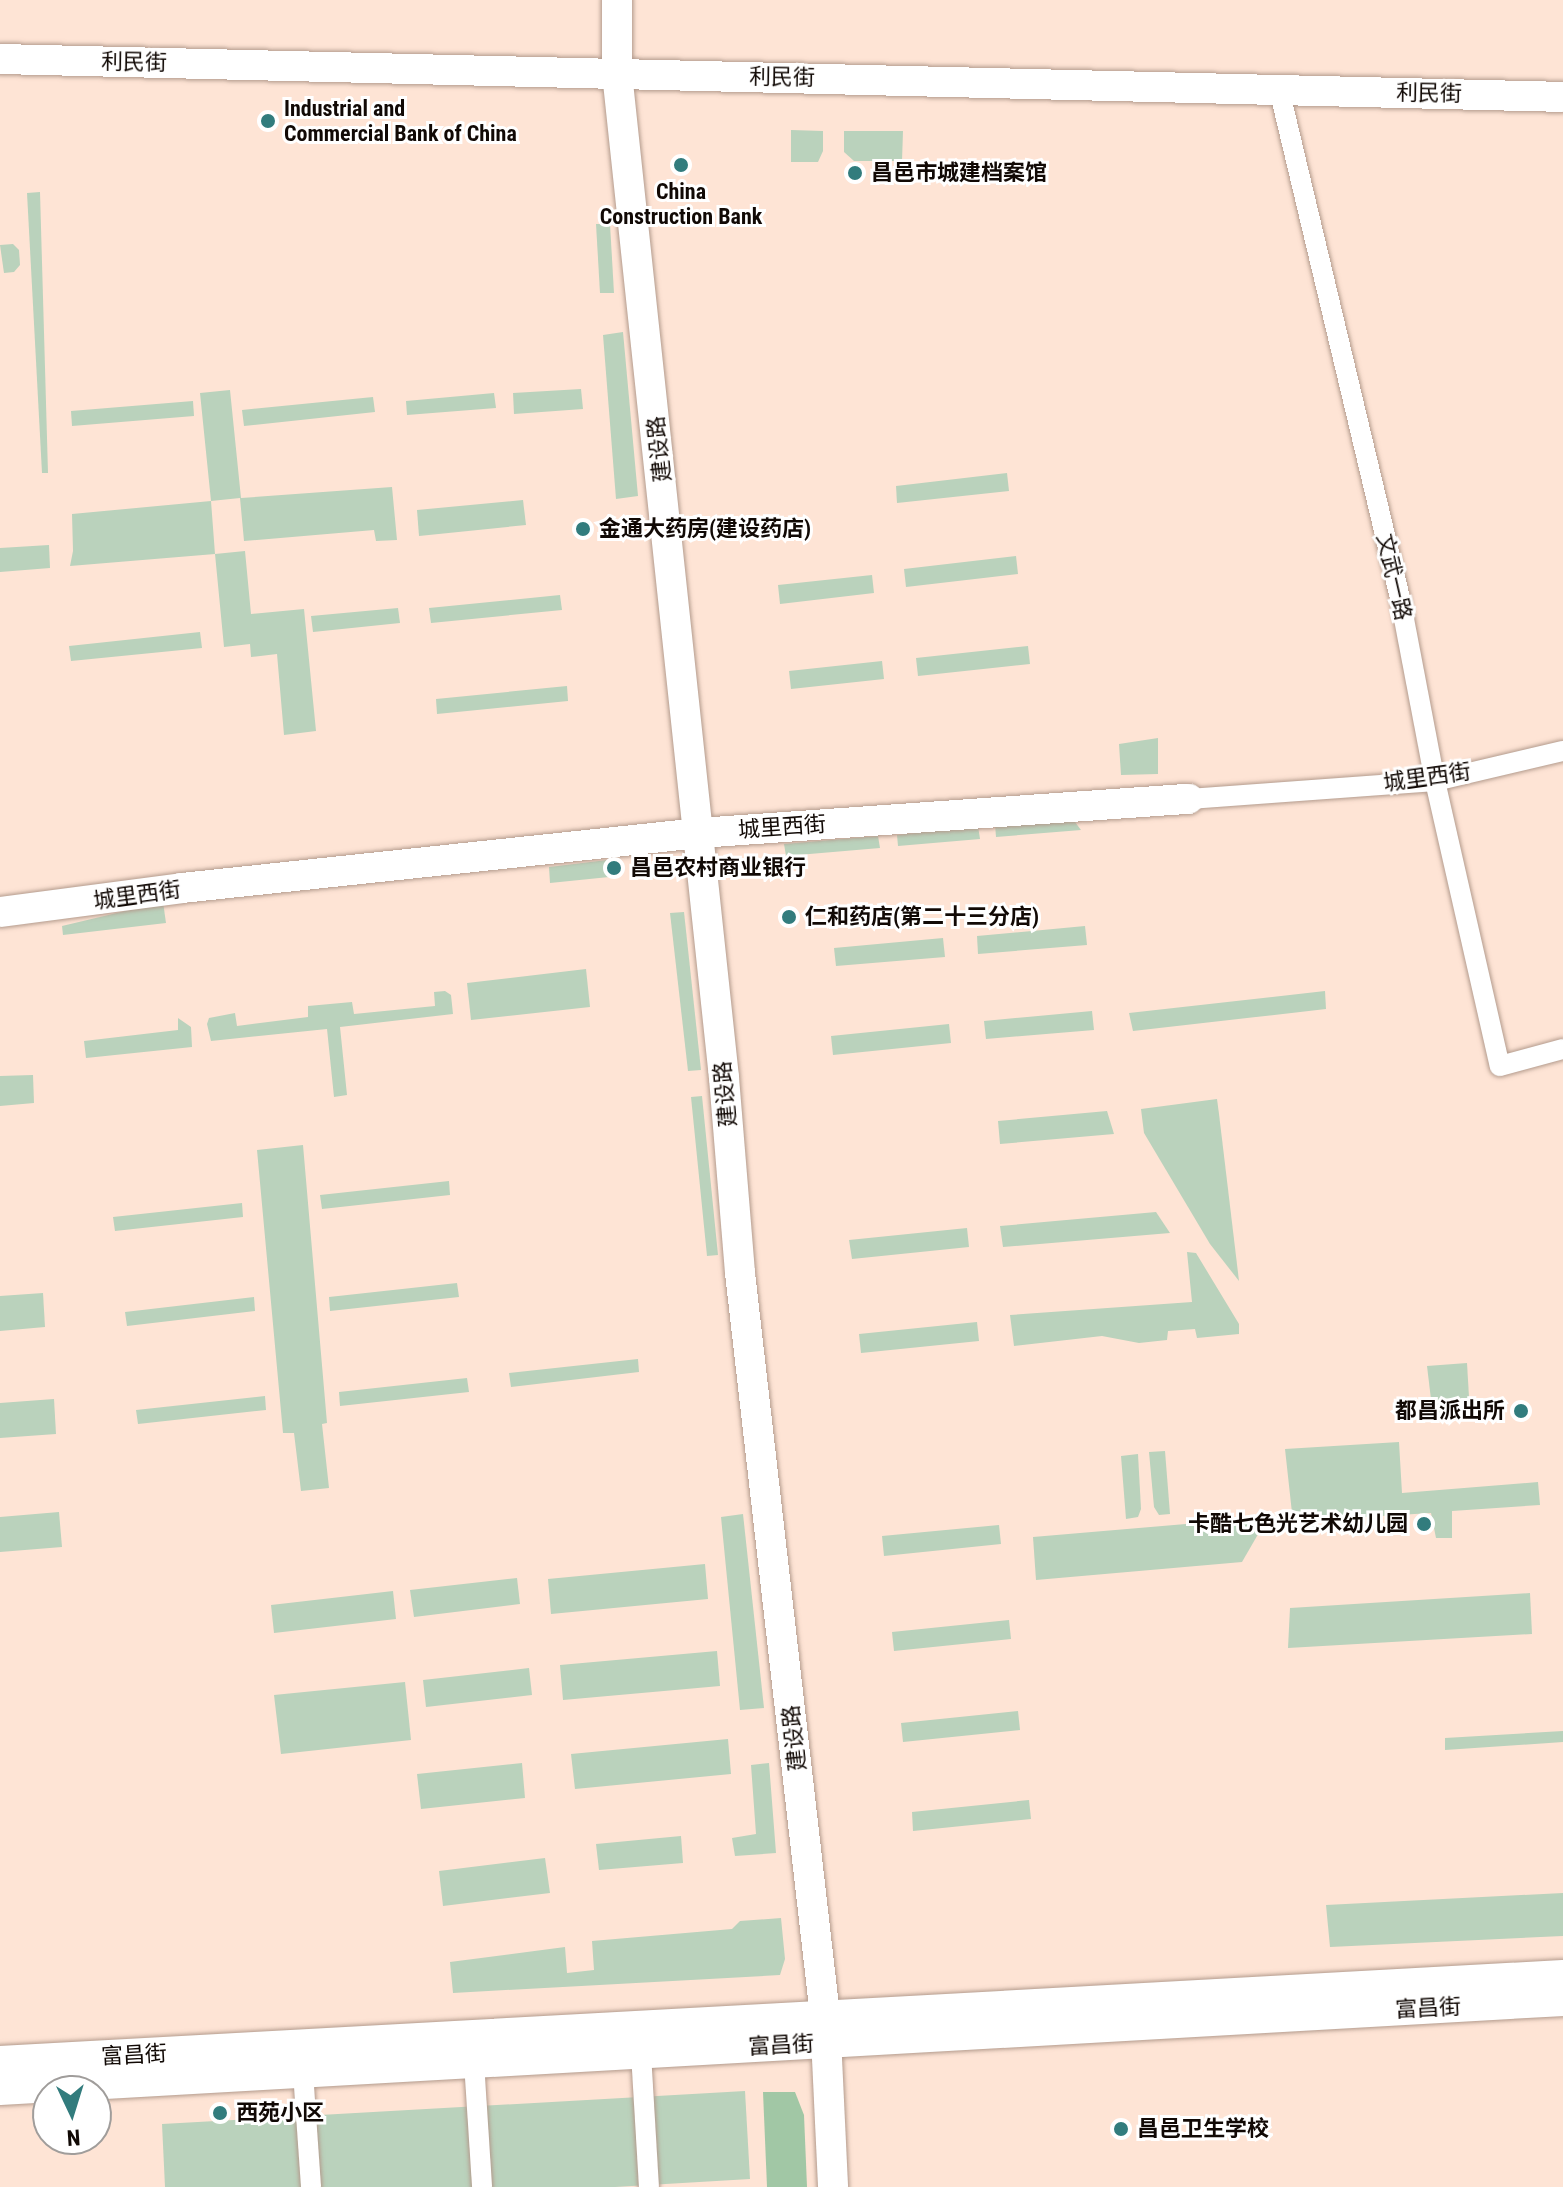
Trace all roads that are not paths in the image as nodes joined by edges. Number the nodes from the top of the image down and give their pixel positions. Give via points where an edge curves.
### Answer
1 (617, 0) edge
2 (0, 59) edge
3 (617, 73) junction
4 (1279, 89) junction
5 (1563, 97) edge
6 (1563, 751) edge
7 (1435, 781) junction
8 (1189, 799) joint
9 (699, 833) junction
10 (0, 912) edge
11 (1563, 1049) edge
12 (1563, 1976) edge
13 (1563, 2000) edge
14 (824, 2029) junction
15 (641, 2053) junction
16 (0, 2062) edge
17 (474, 2062) junction
18 (303, 2072) junction
19 (0, 2089) edge
20 (311, 2187) edge
21 (482, 2187) edge
22 (649, 2187) edge
23 (833, 2187) edge

1 - 3 street, 建设路
2 - 3 street, 利民街
3 - 4 street, 利民街
3 - 9 street, 建设路
4 - 5 street, 利民街
4 - 7 street, 文武一路 via 1400,598
6 - 7 street, 城里西街
7 - 8 street, 城里西街
7 - 11 street, 文武一路 via 1500,1066
8 - 9 street, 城里西街
9 - 10 street, 城里西街
9 - 14 street, 建设路 via 740,1273
12 - 14 main road, 富昌街
13 - 14 main road, 富昌街
14 - 15 main road, 富昌街
14 - 16 main road, 富昌街
14 - 23 street, 建设路
15 - 17 main road, 富昌街
15 - 22 street
17 - 18 main road, 富昌街
17 - 21 street
18 - 19 main road, 富昌街
18 - 20 street

